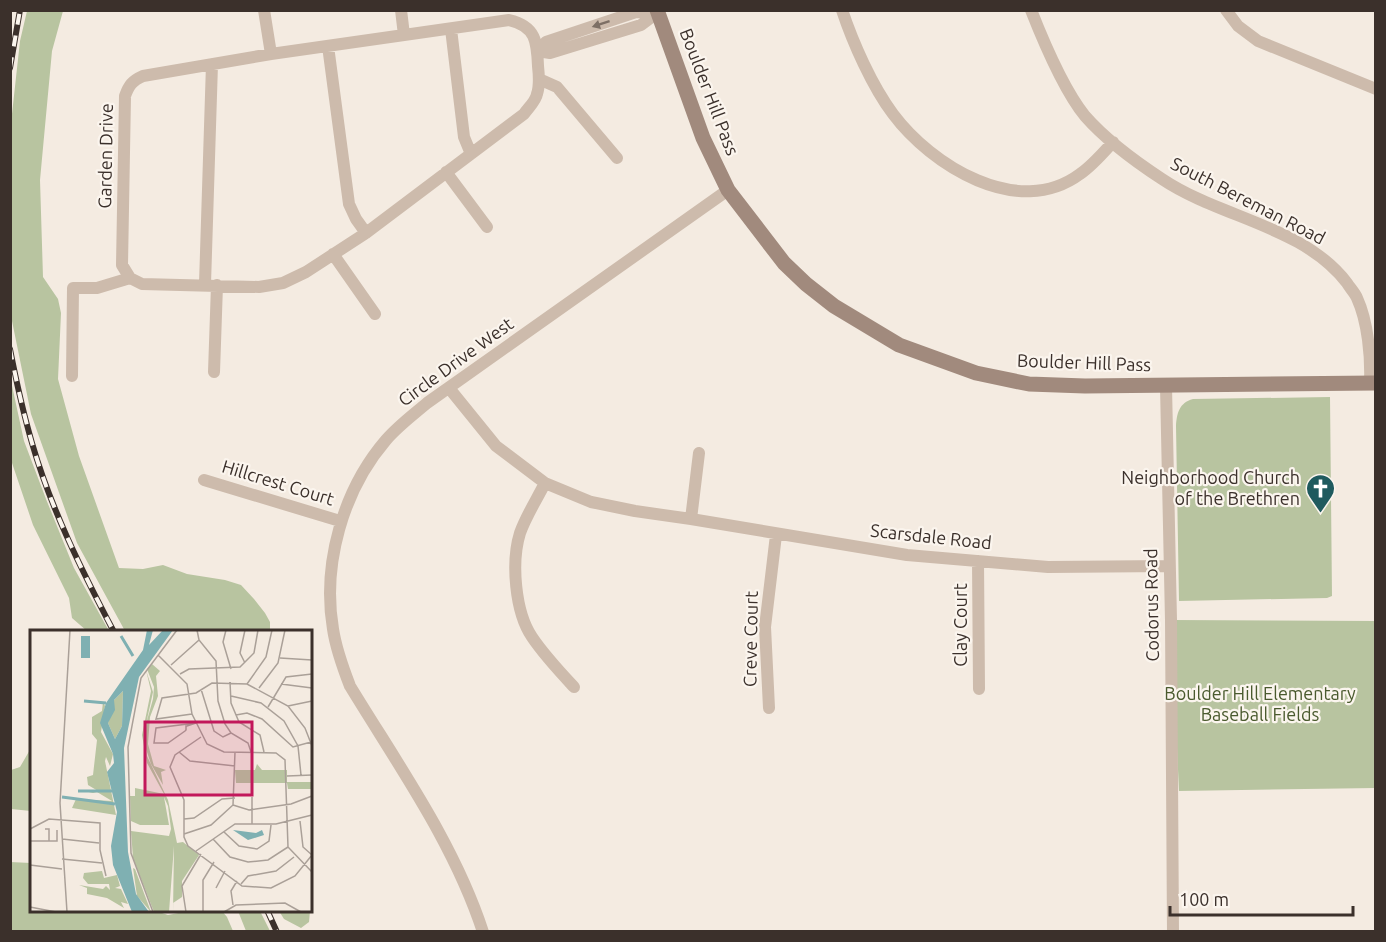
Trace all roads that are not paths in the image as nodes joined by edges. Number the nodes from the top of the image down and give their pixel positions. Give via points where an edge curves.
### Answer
1 (264, 10) edge
2 (401, 10) edge
3 (526, 10) edge
4 (842, 10) edge
5 (1032, 10) edge
6 (1226, 10) edge
7 (657, 12) edge
8 (521, 23) junction
9 (451, 29) junction
10 (404, 35) junction
11 (328, 46) junction
12 (538, 51) junction
13 (271, 54) junction
14 (212, 64) junction
15 (539, 79) junction
16 (1376, 89) edge
17 (1113, 142) junction
18 (471, 154) junction
19 (617, 158) dead end
20 (446, 172) junction
21 (728, 190) junction
22 (487, 226) dead end
23 (366, 233) junction
24 (333, 254) junction
25 (130, 278) junction
26 (211, 284) junction
27 (375, 314) dead end
28 (214, 372) dead end
29 (72, 376) dead end
30 (1373, 383) edge
31 (1166, 386) junction
32 (449, 388) junction
33 (699, 453) dead end
34 (204, 480) dead end
35 (545, 483) junction
36 (691, 519) junction
37 (340, 521) junction
38 (776, 535) junction
39 (978, 561) junction
40 (1170, 566) junction
41 (574, 687) dead end
42 (979, 689) dead end
43 (769, 708) dead end
44 (483, 932) edge
45 (1173, 932) edge

1 - 13 street
2 - 10 street
3 - 8 street
4 - 17 street via 892,113 930,152 962,173 1012,190 1045,189 1080,174
5 - 17 street, South Bereman Road via 1075,102
6 - 16 street via 1238,26 1258,41
7 - 12 street via 636,12 546,42
7 - 21 street, Boulder Hill Pass via 703,138
8 - 9 street, Garden Drive via 509,20
8 - 12 street via 530,29
9 - 10 street, Garden Drive
9 - 18 street via 464,137
10 - 11 street, Garden Drive
11 - 13 street, Garden Drive
11 - 23 street via 349,204
12 - 15 street
13 - 14 street, Garden Drive
14 - 25 street, Garden Drive via 143,76 130,83 125,96 122,266
14 - 26 street
15 - 18 street via 537,97 524,114
15 - 19 street via 557,87
17 - 30 street, South Bereman Road via 1190,196 1303,245 1335,268 1357,297 1369,344
18 - 20 street
20 - 22 street
20 - 23 street
21 - 31 street, Boulder Hill Pass via 784,263 806,284 834,306 899,345 976,373 1029,384
21 - 32 street, Circle Drive West
23 - 24 street
24 - 26 street via 283,283 259,287
24 - 27 street
25 - 26 street via 142,284
25 - 29 street via 97,288 73,288
26 - 28 street
30 - 31 street, Boulder Hill Pass
31 - 40 street, Codorus Road
32 - 35 street, Scarsdale Road via 496,446
32 - 37 street, Circle Drive West via 384,442 362,474
33 - 36 street
34 - 37 street, Hillcrest Court
35 - 36 street, Scarsdale Road via 591,502
35 - 41 street via 520,532 515,576 521,614 531,636
36 - 38 street, Scarsdale Road
37 - 44 street, Circle Drive West via 330,605 340,661 350,686 437,828
38 - 39 street, Scarsdale Road via 906,555
38 - 43 street, Creve Court via 765,627
39 - 40 street, Scarsdale Road via 1048,567
39 - 42 street, Clay Court
40 - 45 street, Codorus Road

